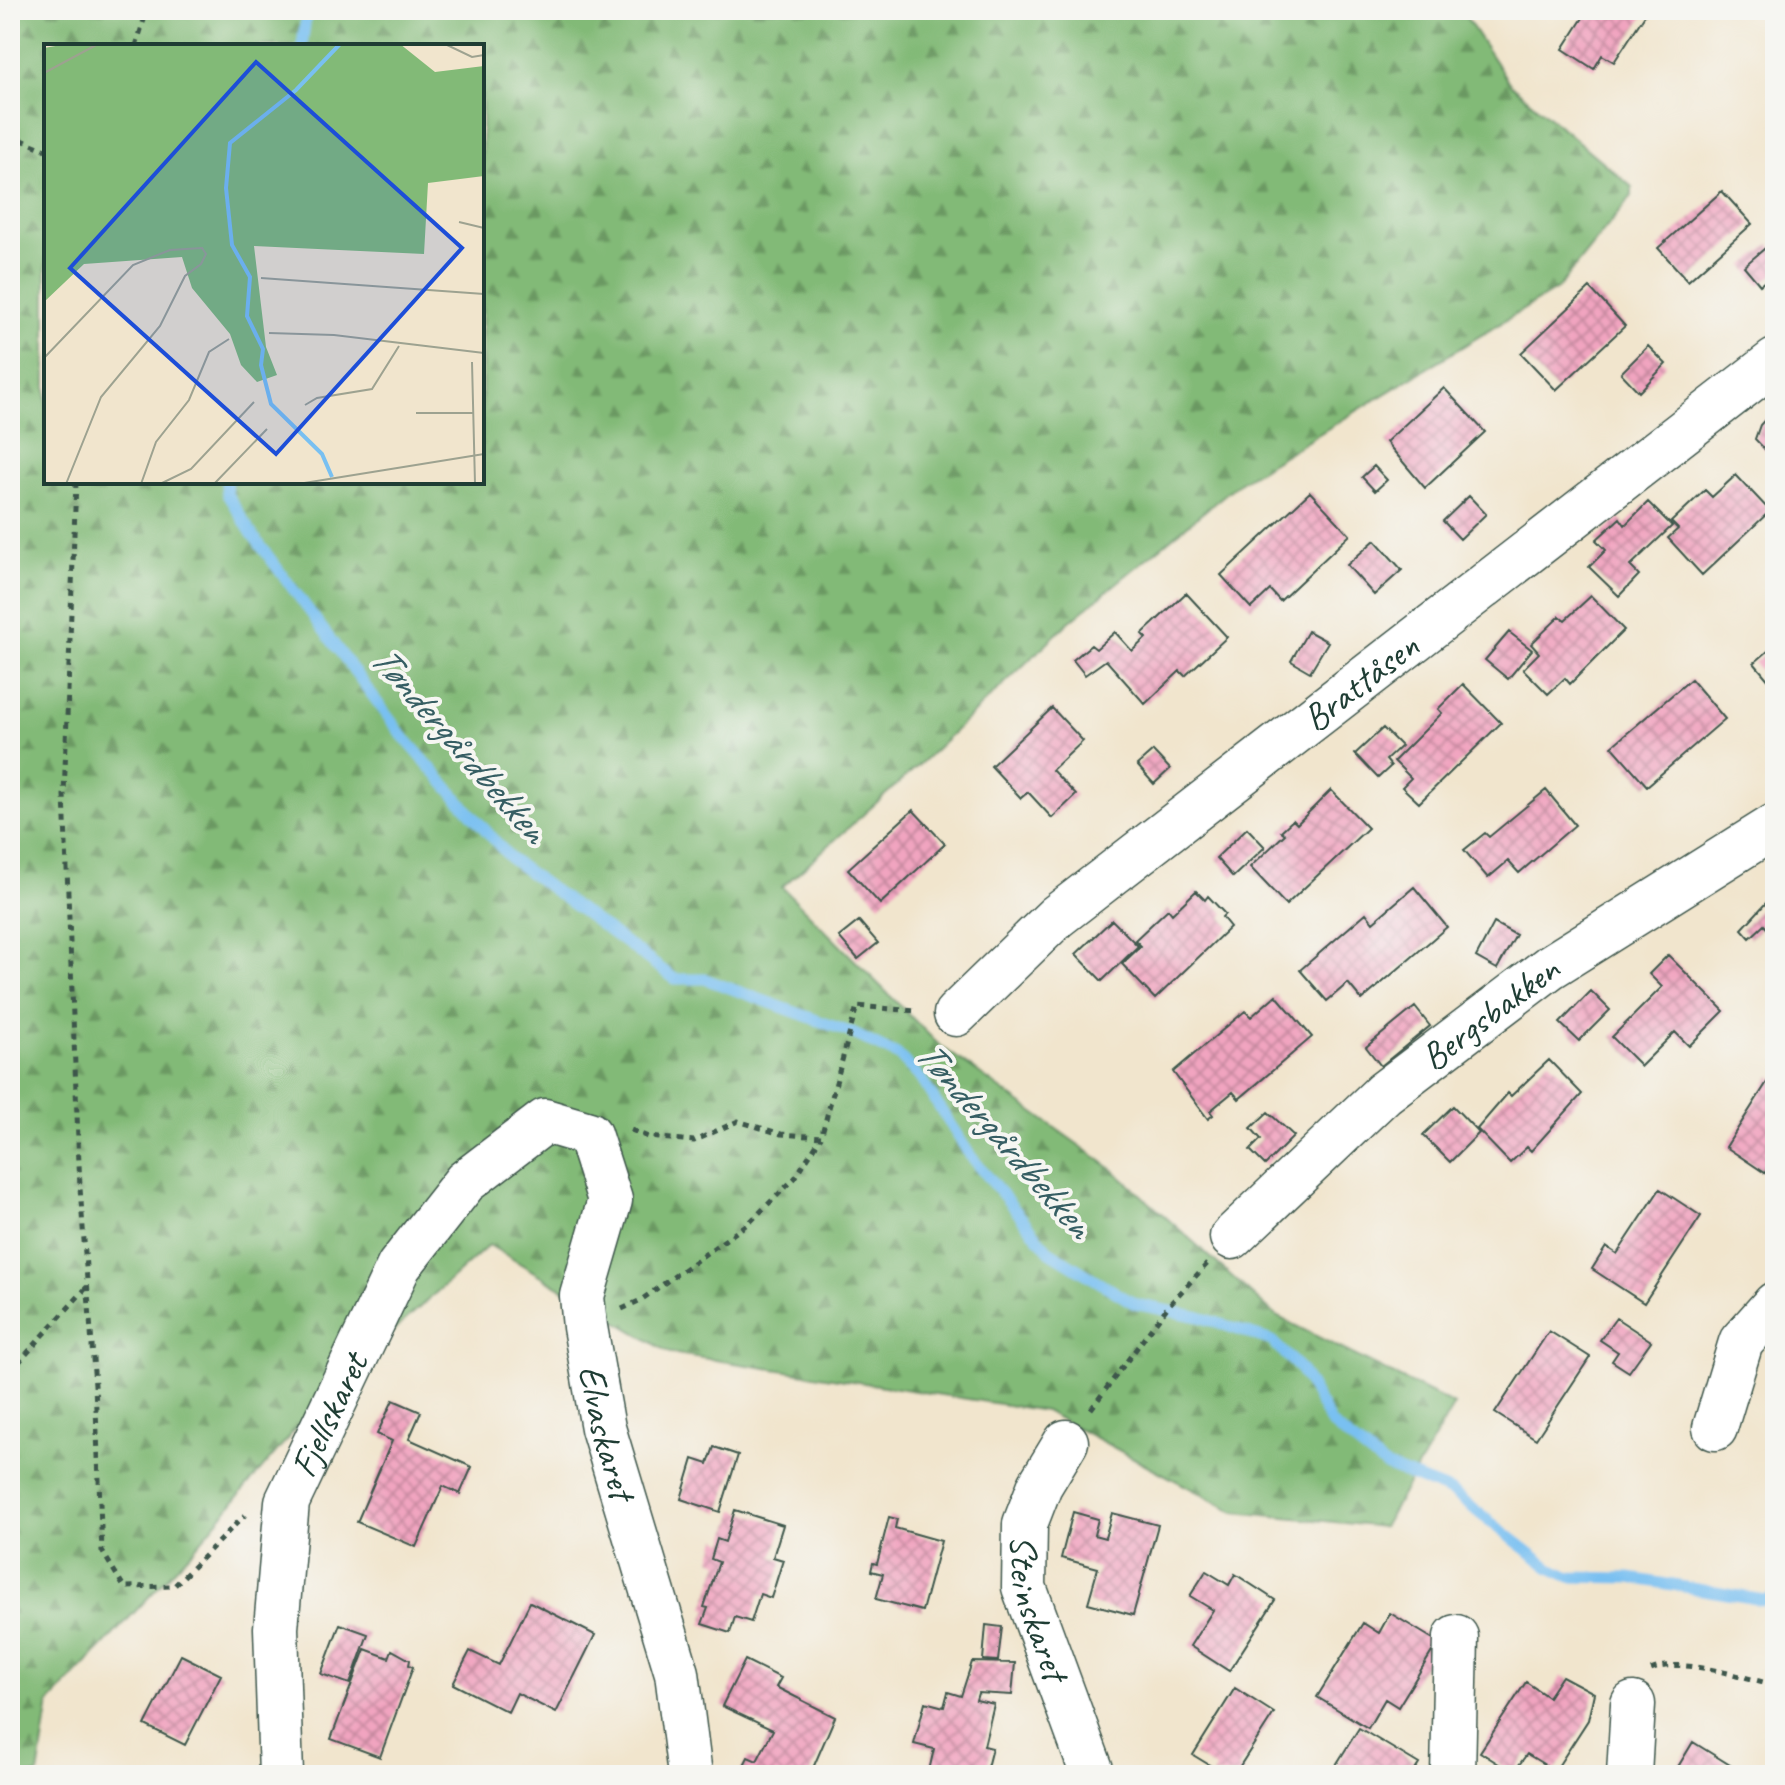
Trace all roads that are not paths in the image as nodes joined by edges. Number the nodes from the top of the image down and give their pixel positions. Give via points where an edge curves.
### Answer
1 (1775, 361) edge
2 (1775, 826) edge
3 (956, 1014) road end
4 (545, 1121) joint
5 (1232, 1237) road end
6 (1775, 1304) edge
7 (1715, 1428) dead end
8 (1066, 1442) road end
9 (1456, 1637) dead end
10 (1633, 1704) road end
11 (281, 1775) edge
12 (690, 1775) edge
13 (1093, 1775) edge
14 (1453, 1775) edge
15 (1629, 1775) edge

1 - 3 street, Brattåsen via 1056,917
2 - 5 street, Bergsbakken via 1550,967 1384,1093
4 - 11 street, Fjellskaret via 465,1182 399,1266 287,1502 276,1628
4 - 12 street, Elvaskaret via 589,1134 610,1200 582,1296 585,1327 603,1428 677,1673
6 - 7 street via 1741,1342
8 - 13 street, Steinskaret via 1040,1485 1025,1524 1024,1587
9 - 14 street
10 - 15 street

